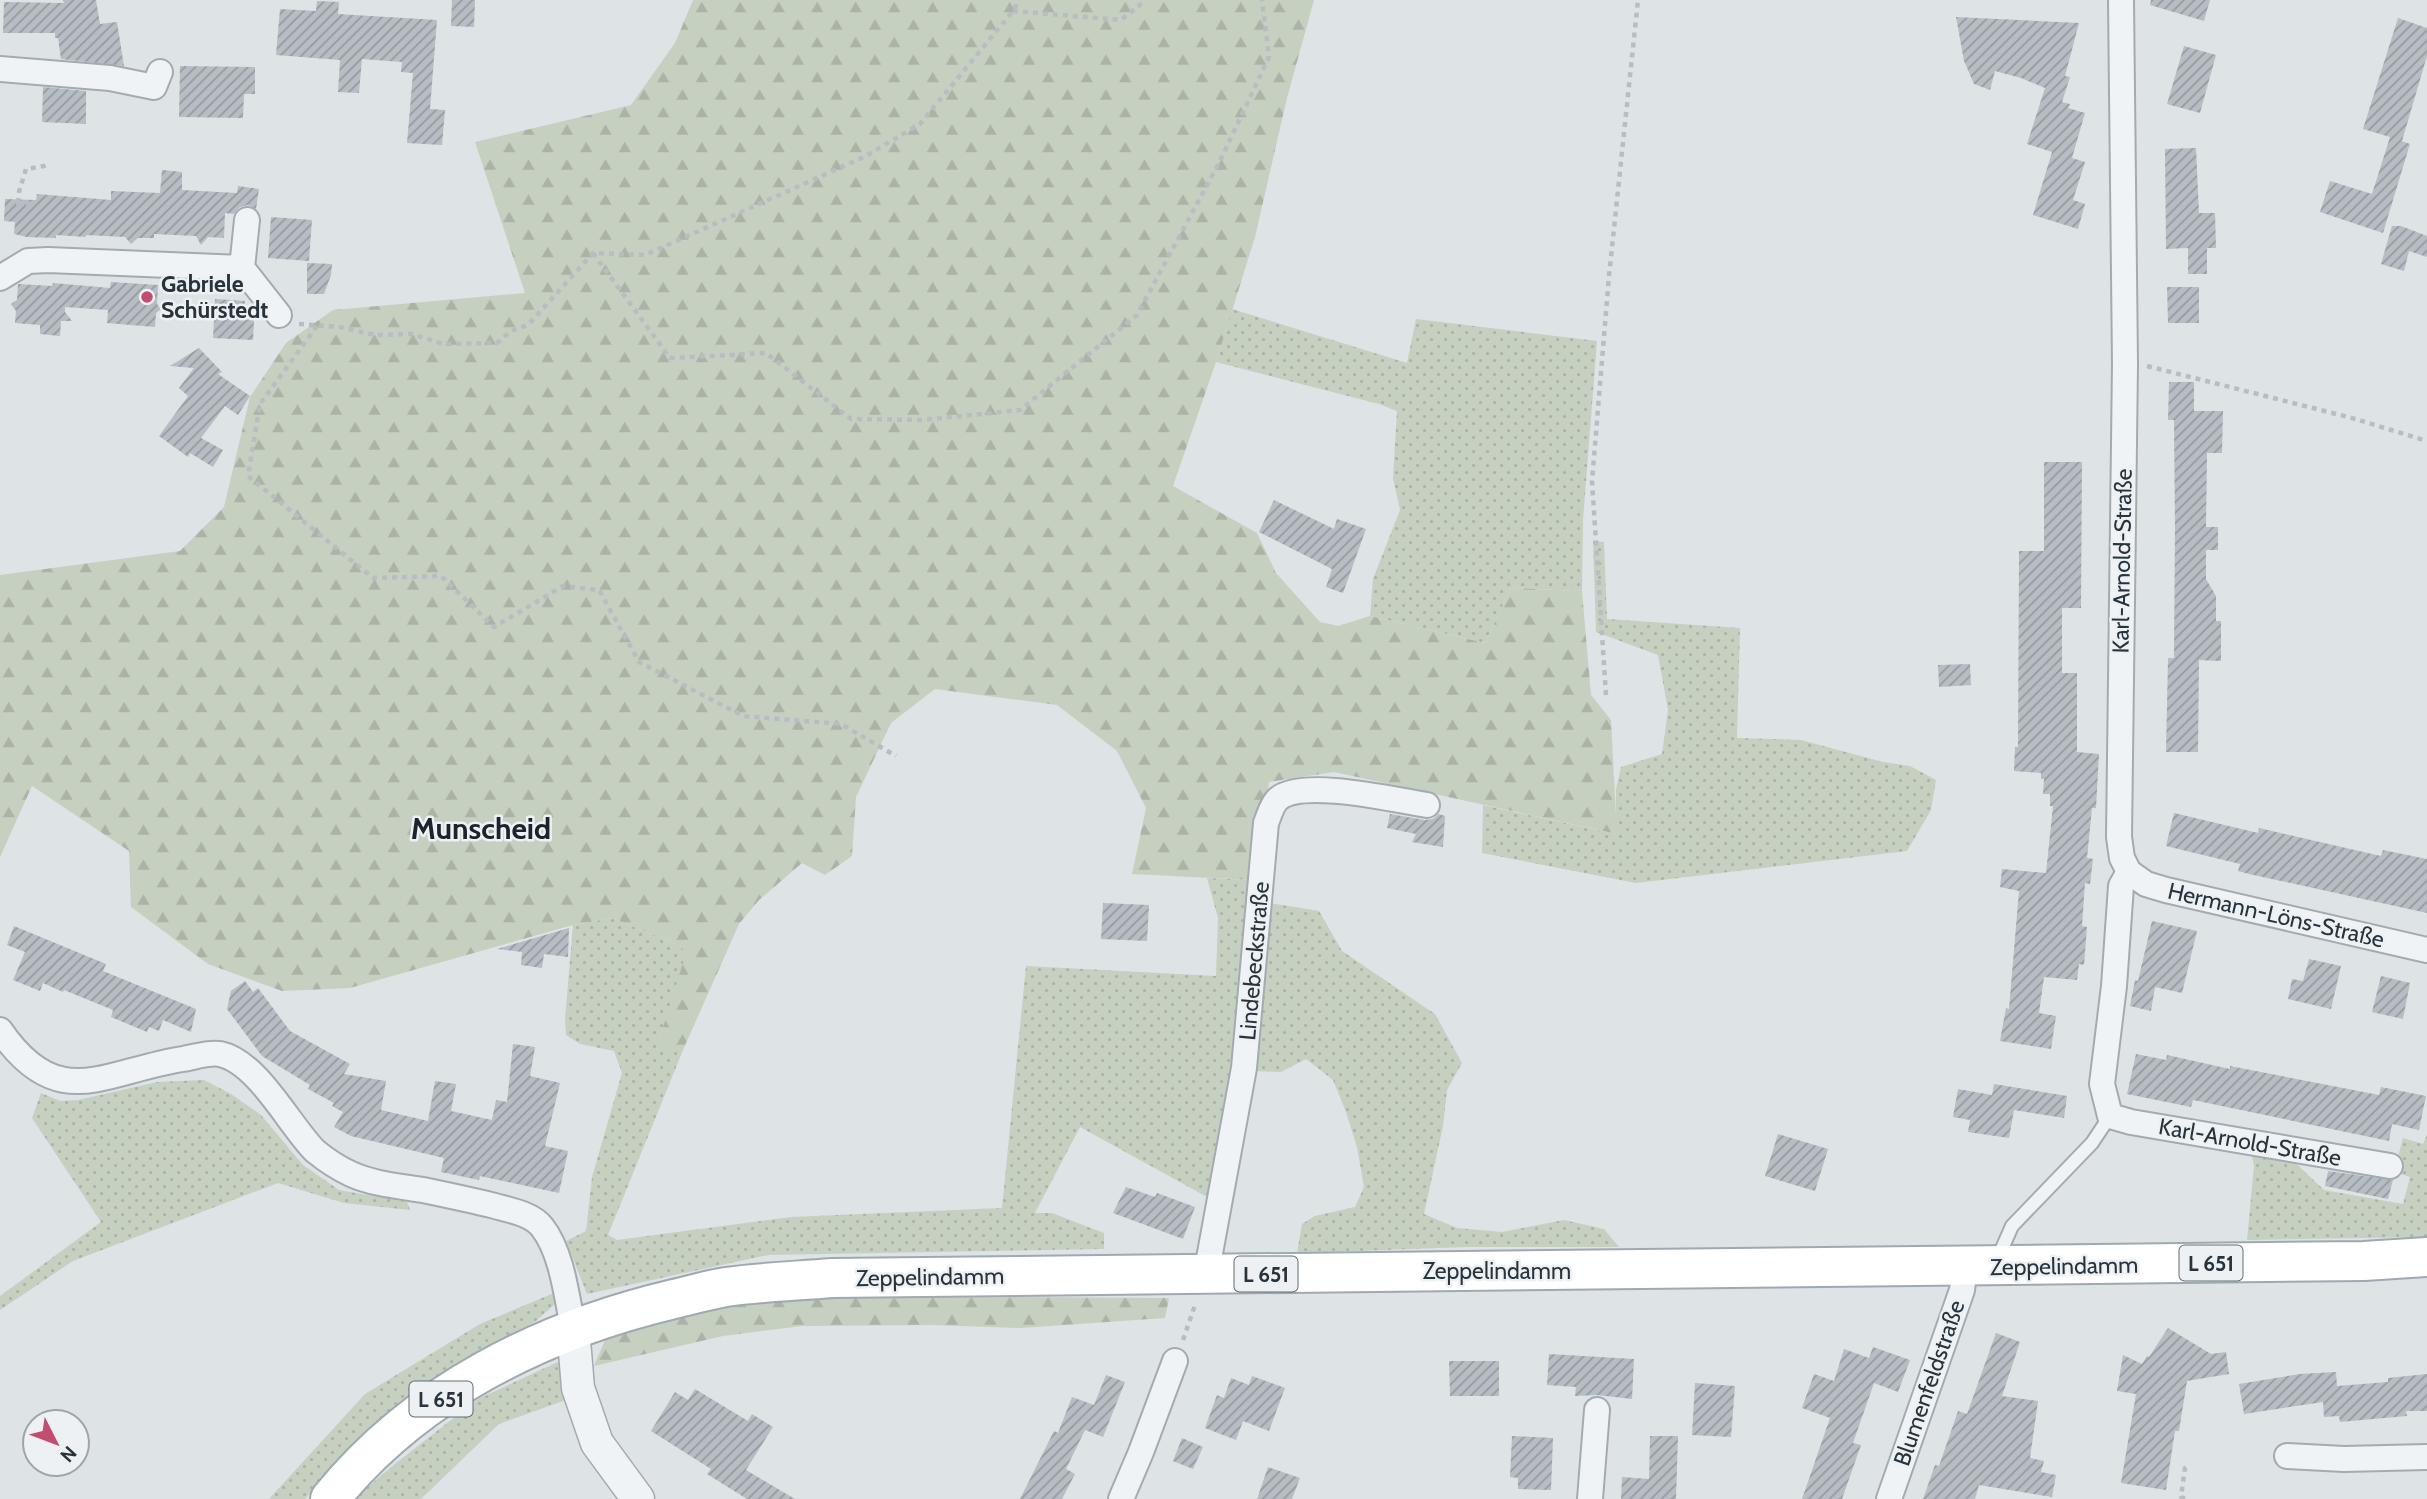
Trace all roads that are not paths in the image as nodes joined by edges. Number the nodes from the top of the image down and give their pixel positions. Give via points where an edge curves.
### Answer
1 (2120, 0) edge
2 (0, 69) edge
3 (160, 72) dead end
4 (247, 220) dead end
5 (242, 268) junction
6 (0, 278) edge
7 (279, 315) road end
8 (1427, 805) dead end
9 (2129, 872) junction
10 (2427, 950) edge
11 (0, 1030) edge
12 (2110, 1116) junction
13 (2390, 1166) dead end
14 (2427, 1257) edge
15 (1980, 1267) junction
16 (1206, 1275) junction
17 (573, 1328) junction
18 (1175, 1361) road end
19 (1597, 1410) dead end
20 (2287, 1456) dead end
21 (2427, 1457) edge
22 (330, 1499) edge
23 (638, 1499) edge
24 (1121, 1499) edge
25 (1590, 1499) edge
26 (1889, 1499) edge

1 - 9 street, Karl-Arnold-Straße via 2125,364 2119,837
2 - 3 street via 110,78 154,87
4 - 5 street
5 - 6 street via 48,260 28,261
5 - 7 street
8 - 16 street, Lindebeckstraße via 1323,789 1294,791 1277,800 1266,823 1244,1068
9 - 10 street, Hermann-Löns-Straße via 2166,890
9 - 12 street via 2121,886 2102,1084
11 - 17 street via 34,1068 64,1081 83,1082 213,1054 226,1056 256,1077 315,1151 338,1168 363,1180 520,1213 541,1226 565,1283
12 - 13 street, Karl-Arnold-Straße
12 - 15 lane via 2092,1143 2011,1226
14 - 15 main road, Zeppelindamm / L 651
15 - 16 main road, Zeppelindamm / L 651
15 - 26 street, Blumenfeldstraße via 1962,1290
16 - 17 main road, Zeppelindamm / L 651 via 778,1282 724,1287
17 - 22 main road, L 651 via 459,1385 367,1458
17 - 23 street via 578,1388 597,1443
18 - 24 street
19 - 25 street
20 - 21 street via 2344,1460

